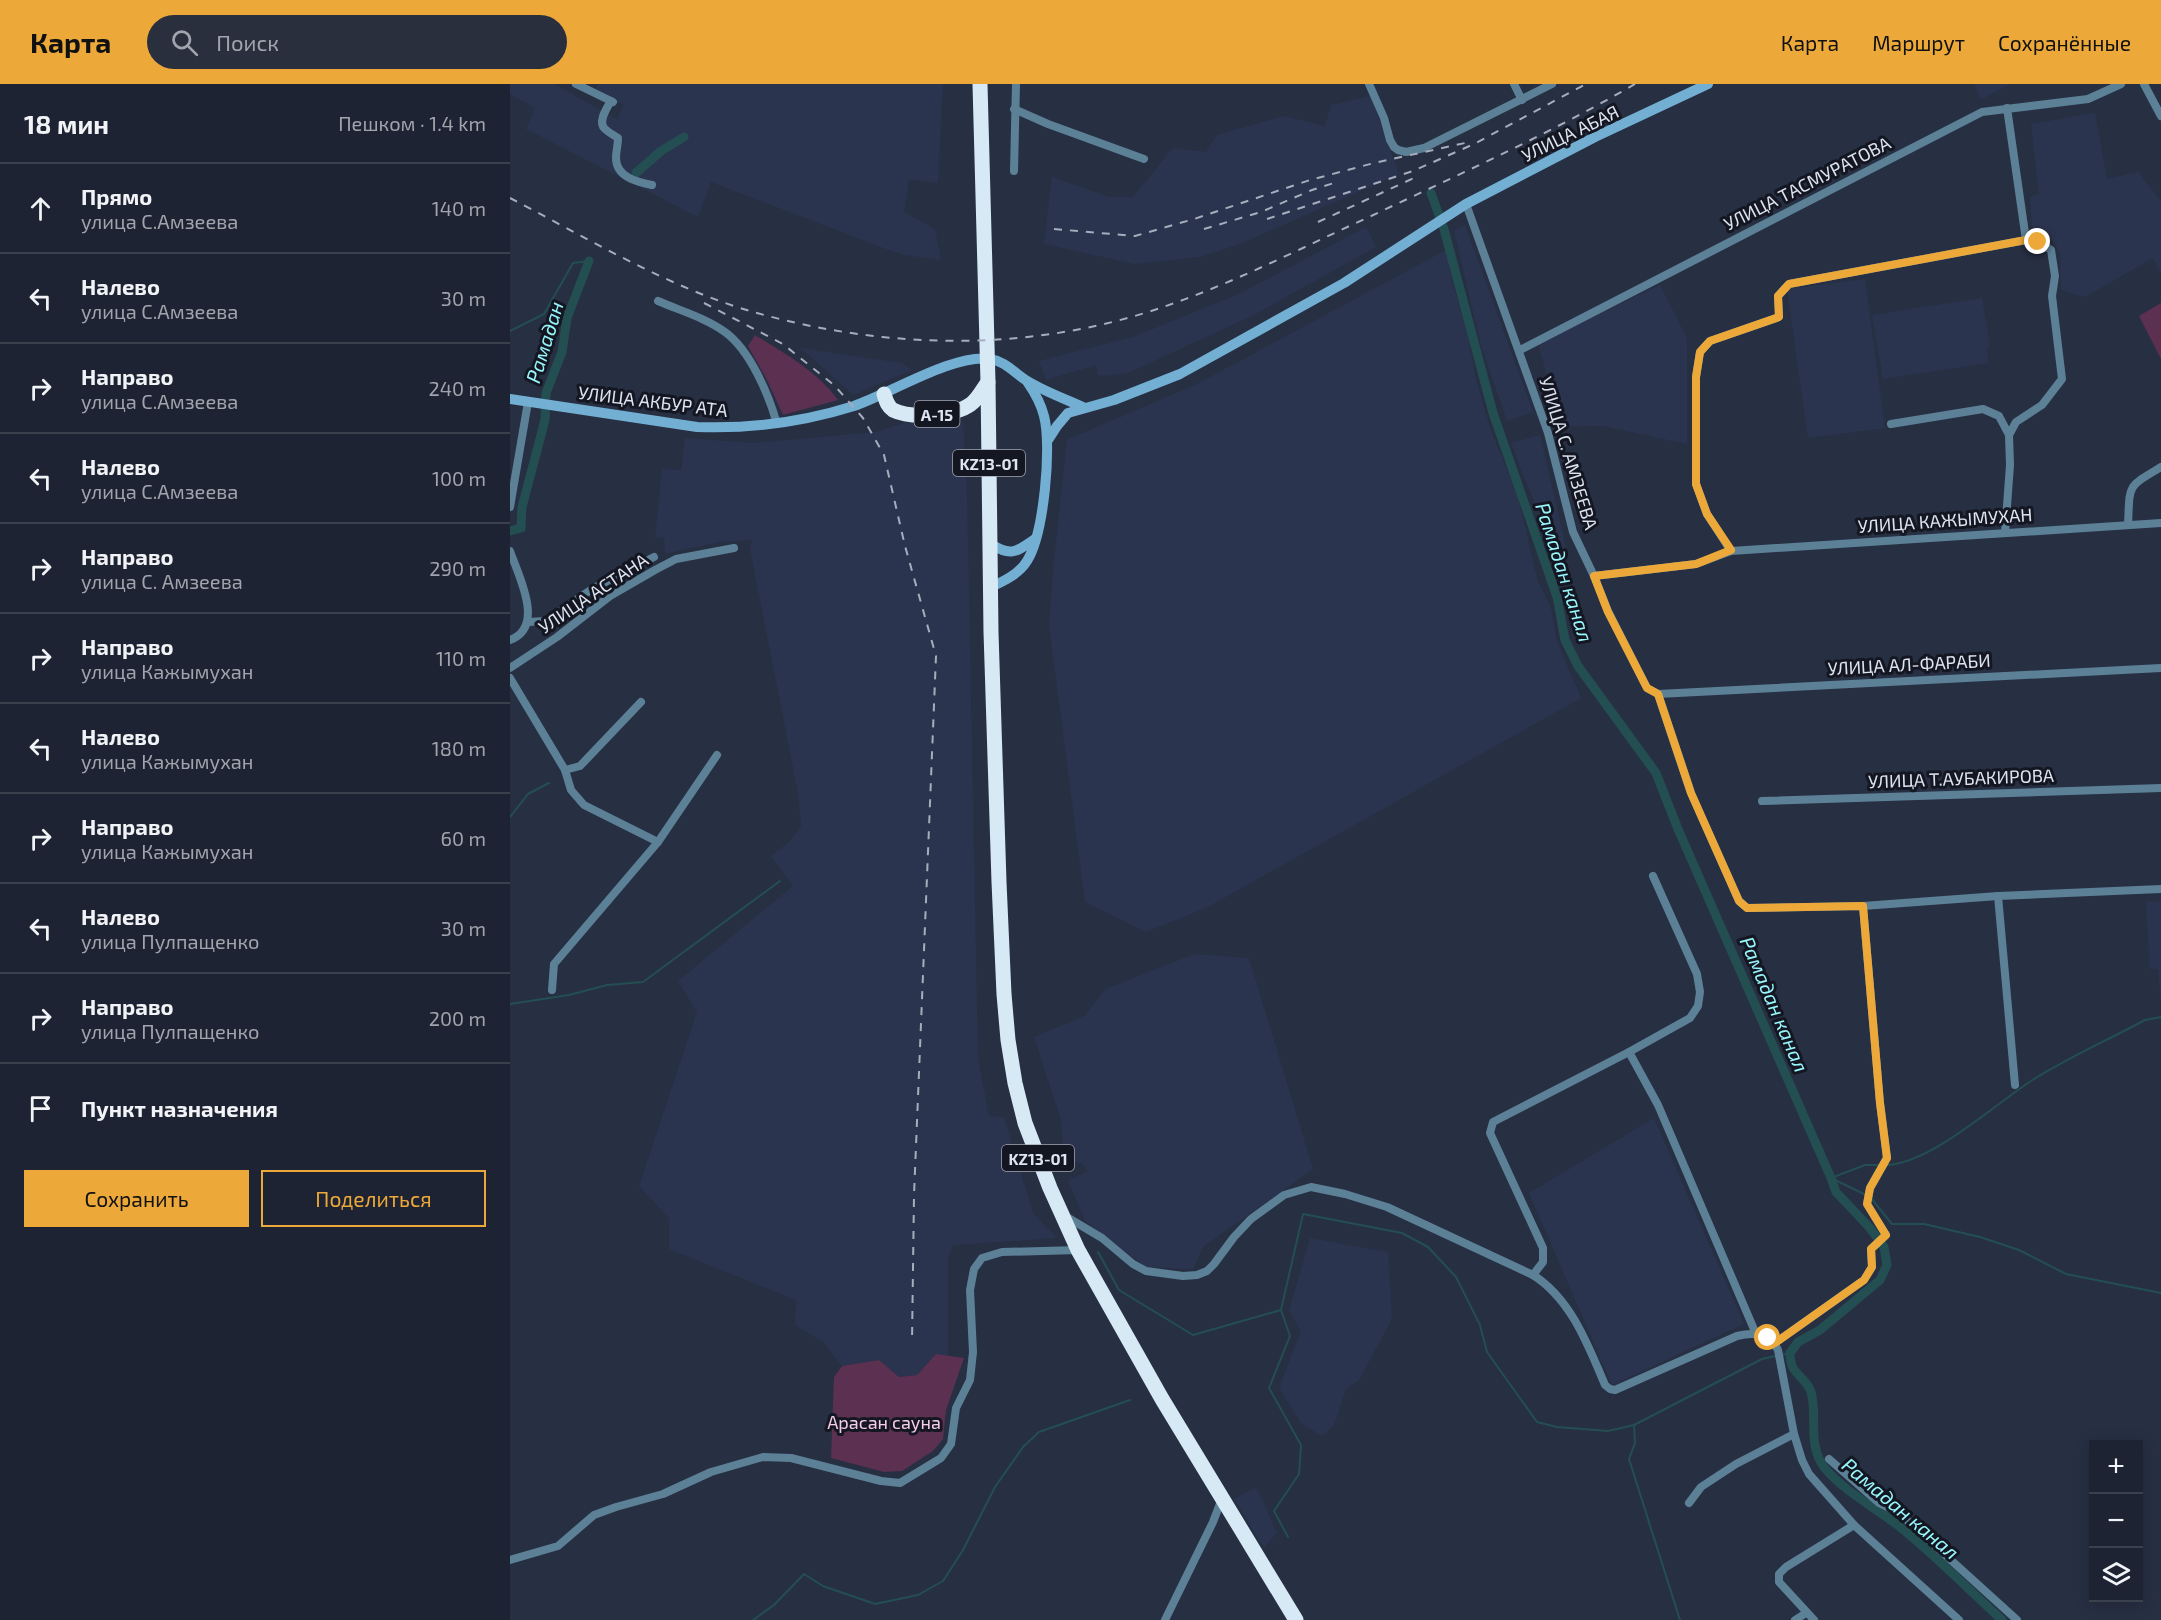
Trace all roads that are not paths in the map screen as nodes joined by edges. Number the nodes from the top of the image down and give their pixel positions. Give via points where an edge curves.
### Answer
1 (576, 84) edge
2 (980, 84) edge
3 (1016, 84) edge
4 (1369, 84) edge
5 (1514, 84) edge
6 (1552, 84) edge
7 (1708, 84) edge
8 (2121, 84) edge
9 (2144, 84) edge
10 (1522, 100) junction
11 (2007, 108) junction
12 (1014, 109) junction
13 (2161, 116) edge
14 (1144, 159) dead end
15 (1014, 171) dead end
16 (652, 186) dead end
17 (1466, 204) junction
18 (2026, 240) junction
19 (658, 301) dead end
20 (1520, 350) junction
21 (988, 381) junction
22 (1028, 381) junction
23 (884, 394) junction
24 (510, 399) edge
25 (528, 402) junction
26 (1083, 407) junction
27 (777, 424) junction
28 (1891, 424) dead end
29 (2009, 435) junction
30 (1048, 440) junction
31 (2161, 467) edge
32 (510, 507) edge
33 (2161, 523) edge
34 (2128, 525) junction
35 (2005, 533) junction
36 (1035, 539) junction
37 (991, 544) junction
38 (734, 548) dead end
39 (1731, 550) junction
40 (510, 551) edge
41 (654, 557) dead end
42 (1594, 576) junction
43 (991, 588) junction
44 (528, 622) junction
45 (510, 640) edge
46 (510, 668) edge
47 (2161, 668) edge
48 (510, 678) edge
49 (1658, 694) junction
50 (641, 702) dead end
51 (717, 754) dead end
52 (565, 770) junction
53 (2161, 788) edge
54 (1762, 801) dead end
55 (658, 842) junction
56 (1653, 876) dead end
57 (2161, 889) edge
58 (1998, 896) junction
59 (1863, 906) junction
60 (552, 990) dead end
61 (1629, 1052) junction
62 (2015, 1085) dead end
63 (1062, 1214) junction
64 (1078, 1250) junction
65 (1533, 1275) junction
66 (1756, 1334) junction
67 (1775, 1343) junction
68 (1794, 1434) junction
69 (1829, 1458) dead end
70 (1223, 1496) junction
71 (1689, 1503) dead end
72 (1854, 1525) junction
73 (510, 1560) edge
74 (1806, 1613) junction
75 (1165, 1620) edge
76 (1296, 1620) edge
77 (1795, 1620) edge
78 (1814, 1620) edge
79 (1959, 1620) edge
80 (2017, 1620) edge

1 - 16 street via 612,101 602,124 618,138 618,168 630,178
2 - 21 highway, KZ13-01
3 - 12 street
4 - 10 street via 1390,140 1403,152 1424,148
5 - 10 street
6 - 10 street
7 - 17 main road, УЛИЦА АБАЯ
8 - 11 street, УЛИЦА ТАСМУРАТОВА via 2088,99
9 - 13 street
11 - 18 street
11 - 20 street, УЛИЦА ТАСМУРАТОВА via 1982,112
12 - 14 street
12 - 15 street
17 - 20 street, УЛИЦА С. АМЗЕЕВА
17 - 26 main road, УЛИЦА АБАЯ via 1344,283 1180,374 1114,400
18 - 29 street via 2051,250 2062,379 2042,405 2016,422
18 - 39 street via 1789,284 1778,296 1779,317 1710,341 1700,352 1696,377 1696,484 1707,514
19 - 27 street via 727,333 746,356 771,402
20 - 42 street, УЛИЦА С. АМЗЕЕВА via 1548,433 1573,532
21 - 23 highway, A-15 via 970,404 939,414 893,410
21 - 37 highway, KZ13-01
22 - 23 main road, УЛИЦА АКБУР АТА via 991,359 974,359
22 - 26 main road, УЛИЦА АКБУР АТА
22 - 30 main road via 1044,415
23 - 27 main road, УЛИЦА АКБУР АТА
24 - 25 main road, УЛИЦА АКБУР АТА
25 - 27 main road, УЛИЦА АКБУР АТА via 697,427
25 - 32 street
26 - 30 main road via 1068,413
28 - 29 street via 1983,409 2000,417
29 - 35 street
30 - 36 main road via 1045,489
31 - 34 street via 2130,490
33 - 34 street, УЛИЦА КАЖЫМУХАН
34 - 35 street, УЛИЦА КАЖЫМУХАН
35 - 39 street, УЛИЦА КАЖЫМУХАН
36 - 37 main road via 1013,552 1003,552
36 - 43 main road via 1023,567
37 - 43 highway, KZ13-01
38 - 46 street, УЛИЦА АСТАНА via 676,559 654,570 610,596
39 - 42 street, УЛИЦА КАЖЫМУХАН via 1696,564
40 - 44 street, УЛИЦА АСТАНА via 529,607
41 - 44 street, УЛИЦА АСТАНА via 592,588 546,621
42 - 49 street, УЛИЦА С. АМЗЕЕВА via 1647,688
43 - 63 highway, KZ13-01 via 999,882 1008,1040 1025,1123
44 - 45 street, УЛИЦА АСТАНА
47 - 49 street, УЛИЦА АЛ-ФАРАБИ
48 - 52 street
49 - 59 street, УЛИЦА С. АМЗЕЕВА via 1691,793 1739,901 1747,908
50 - 52 street via 580,766
51 - 55 street
52 - 55 street via 571,790 584,805
53 - 54 street, УЛИЦА Т.АУБАКИРОВА
55 - 60 street via 554,964
56 - 61 street via 1697,974 1700,992 1698,1006 1690,1018
57 - 58 street
58 - 59 street
58 - 62 street
59 - 67 street via 1887,1158 1870,1188 1867,1204 1886,1235 1871,1249 1872,1267 1864,1280
61 - 65 street via 1493,1122 1490,1132 1543,1248 1543,1262
61 - 66 street via 1658,1105
63 - 64 highway, KZ13-01
63 - 65 street via 1146,1271 1197,1275 1214,1264 1251,1219 1284,1195 1311,1187 1387,1207
64 - 70 highway, KZ13-01 via 1162,1399
64 - 73 street via 1002,1252 982,1258 974,1269 970,1290 970,1380 956,1407 951,1444 941,1458 900,1483 791,1458 764,1457 594,1515 558,1546
65 - 66 street via 1547,1284 1572,1316 1610,1389 1616,1390 1737,1336
66 - 67 street
67 - 68 street
68 - 71 street via 1736,1464 1701,1487
68 - 72 street via 1809,1474
69 - 80 street via 1879,1503 1899,1514
70 - 75 street
70 - 76 highway, KZ13-01
72 - 74 street via 1779,1574 1779,1582
72 - 79 street
74 - 77 street
74 - 78 street

